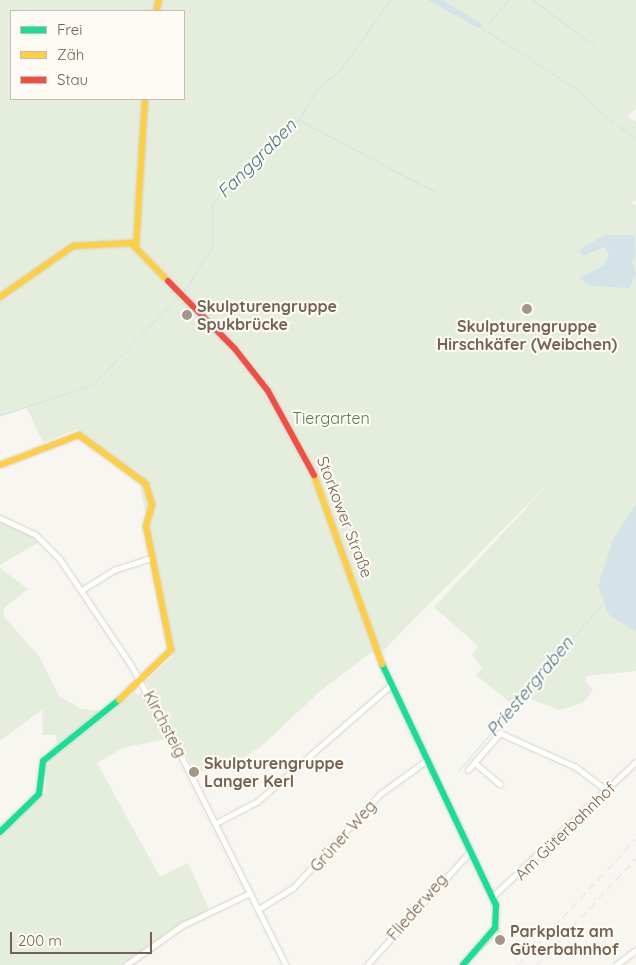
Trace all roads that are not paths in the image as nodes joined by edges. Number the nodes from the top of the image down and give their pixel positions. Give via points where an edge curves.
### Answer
1 (145, 100) edge
2 (136, 246) junction
3 (0, 297) edge
4 (0, 465) edge
5 (0, 518) edge
6 (151, 558) junction
7 (82, 590) junction
8 (142, 682) junction
9 (391, 685) junction
10 (426, 761) junction
11 (636, 762) edge
12 (474, 763) junction
13 (468, 770) dead end
14 (500, 784) dead end
15 (607, 790) junction
16 (216, 823) junction
17 (0, 832) edge
18 (470, 852) junction
19 (250, 893) junction
20 (492, 897) junction
21 (259, 909) junction
22 (636, 950) edge
23 (126, 965) edge
24 (286, 965) edge
25 (367, 965) edge
26 (463, 965) edge
27 (616, 965) edge

1 - 2 main road
2 - 3 main road via 121,241 73,246
2 - 9 main road, Storkower Straße via 247,362 304,448
4 - 6 main road via 72,434 91,442 146,484 152,504 146,526
5 - 7 street, Kirchsteig via 35,534
6 - 7 street via 114,570
6 - 8 main road via 170,650
7 - 8 street, Kirchsteig
8 - 16 street, Kirchsteig
8 - 17 main road via 43,761 39,794
9 - 10 main road, Storkower Straße
9 - 16 street via 271,790
10 - 18 main road, Storkower Straße
10 - 21 street, Grüner Weg via 375,799 294,888
11 - 15 street, Am Güterbahnhof
12 - 13 street
12 - 14 street
12 - 15 street via 496,735 505,734 576,767
15 - 20 street, Am Güterbahnhof
16 - 19 street, Kirchsteig
18 - 20 main road, Storkower Straße
18 - 25 street, Fliederweg
19 - 21 street, Kirchsteig
19 - 23 street via 183,925
20 - 26 main road, Storkower Straße via 498,913 495,928
21 - 24 street, Kirchsteig
22 - 27 street

